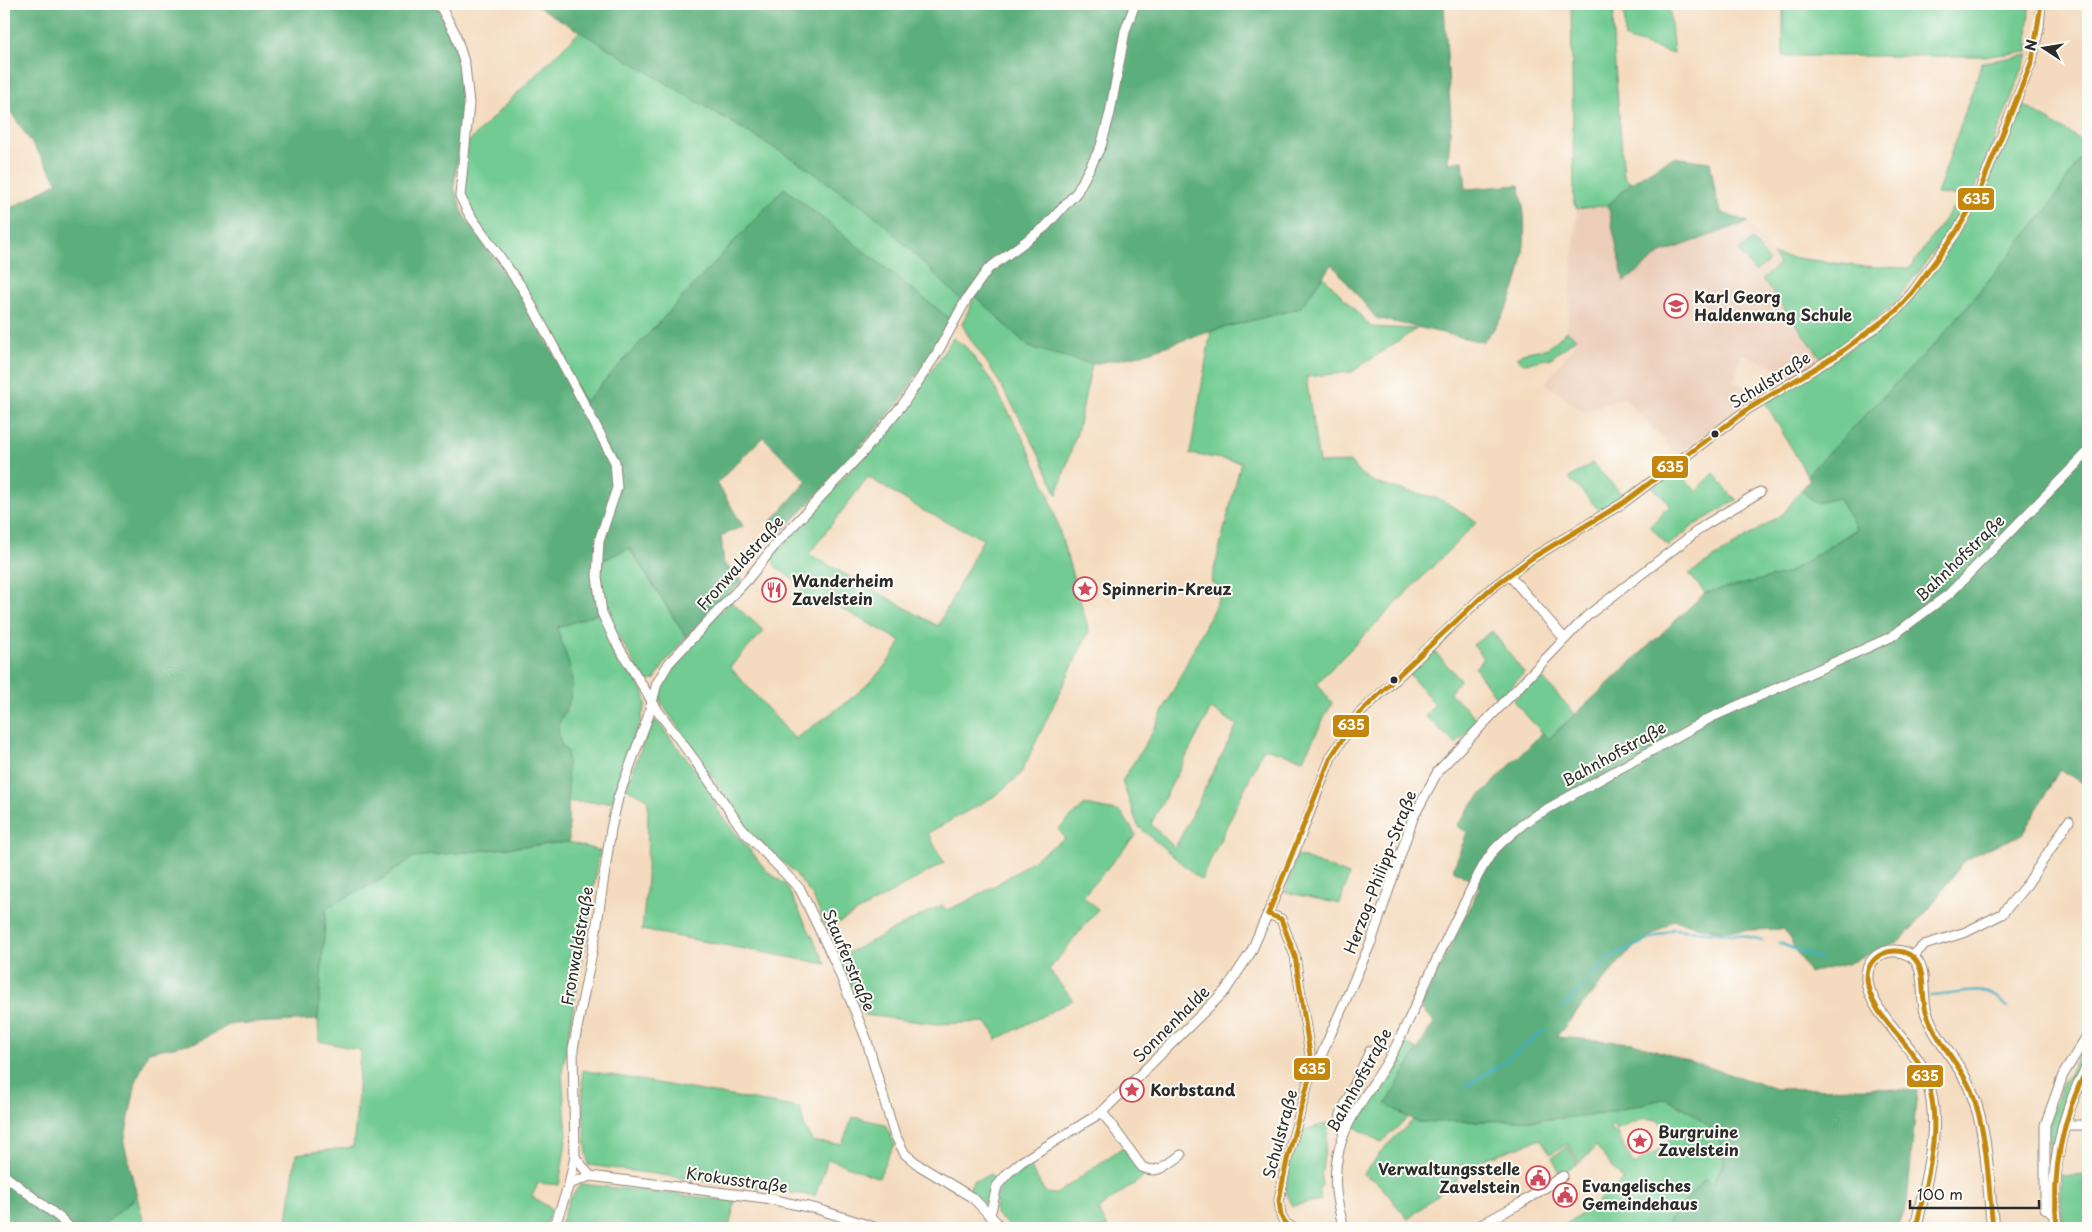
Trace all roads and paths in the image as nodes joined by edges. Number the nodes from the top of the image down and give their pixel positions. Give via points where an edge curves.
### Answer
1 (439, 4) edge
2 (1135, 4) edge
3 (2041, 4) edge
4 (2088, 452) edge
5 (1760, 492) dead end
6 (1510, 576) junction
7 (1564, 638) junction
8 (652, 701) junction
9 (2069, 821) dead end
10 (1268, 914) junction
11 (1913, 956) junction
12 (2088, 1034) edge
13 (1370, 1051) dead end
14 (2088, 1066) edge
15 (1312, 1068) junction
16 (1102, 1112) junction
17 (2063, 1125) junction
18 (2088, 1125) edge
19 (1346, 1128) junction
20 (1181, 1155) dead end
21 (575, 1156) junction
22 (4, 1175) edge
23 (590, 1176) junction
24 (1563, 1176) dead end
25 (569, 1184) junction
26 (990, 1215) junction
27 (2055, 1215) junction
28 (70, 1228) edge
29 (554, 1228) edge
30 (877, 1228) edge
31 (1002, 1228) edge
32 (1294, 1228) edge
33 (1344, 1228) edge
34 (1475, 1228) edge
35 (1916, 1228) edge
36 (1993, 1228) edge
37 (2057, 1228) edge

1 - 8 street, Stauferstraße via 455,33 465,65 468,104 460,196 469,214 523,289 615,462 616,488 599,540 596,577 602,614
2 - 8 street, Fronwaldstraße via 1101,146 1077,192 1045,227 988,268 966,300 938,353 903,404 669,664 657,683
3 - 6 street, Schulstraße via 2032,61 1976,197 1955,234 1896,311 1816,370 1748,409 1623,504 1532,558
4 - 19 street, Bahnhofstraße via 1949,594 1891,637 1710,718 1547,808 1508,835 1480,872 1397,1044
5 - 7 street, Herzog-Philipp-Straße via 1705,525
6 - 7 street
6 - 10 street, Schulstraße via 1489,590 1358,715 1331,757
7 - 15 street, Herzog-Philipp-Straße via 1438,771 1413,818 1371,942 1321,1056
8 - 21 street, Fronwaldstraße via 618,798 573,1049
8 - 26 street, Stauferstraße via 742,829 800,889 836,962 866,1038 894,1133 905,1154 973,1198
9 - 11 street via 2028,883 2002,914 1966,932 1924,944
10 - 15 street, Schulstraße via 1281,919 1296,956
10 - 16 street, Sonnenhalde via 1251,952 1225,991
11 - 35 main road via 1886,950 1870,963 1866,978 1872,996 1921,1066 1931,1093 1933,1134
11 - 36 main road via 1923,979 1925,1010 1931,1025 1959,1066 1984,1131
12 - 27 street via 2063,1075 2045,1126 2045,1208
13 - 19 street via 1341,1114 1340,1123
14 - 17 main road
15 - 32 street, Schulstraße via 1279,1200 1281,1216
16 - 20 street via 1142,1167 1159,1170
16 - 26 street, Sonnenhalde via 1008,1173 997,1186
17 - 18 street
17 - 27 main road via 2056,1173
19 - 33 street, Bahnhofstraße via 1334,1172 1335,1192
21 - 23 street
21 - 25 street, Fronwaldstraße
22 - 28 street
23 - 25 street, Krokusstraße
23 - 30 street, Krokusstraße via 765,1198 817,1209
24 - 34 street
25 - 29 street, Fronwaldstraße
26 - 31 street, Stauferstraße
27 - 37 main road

